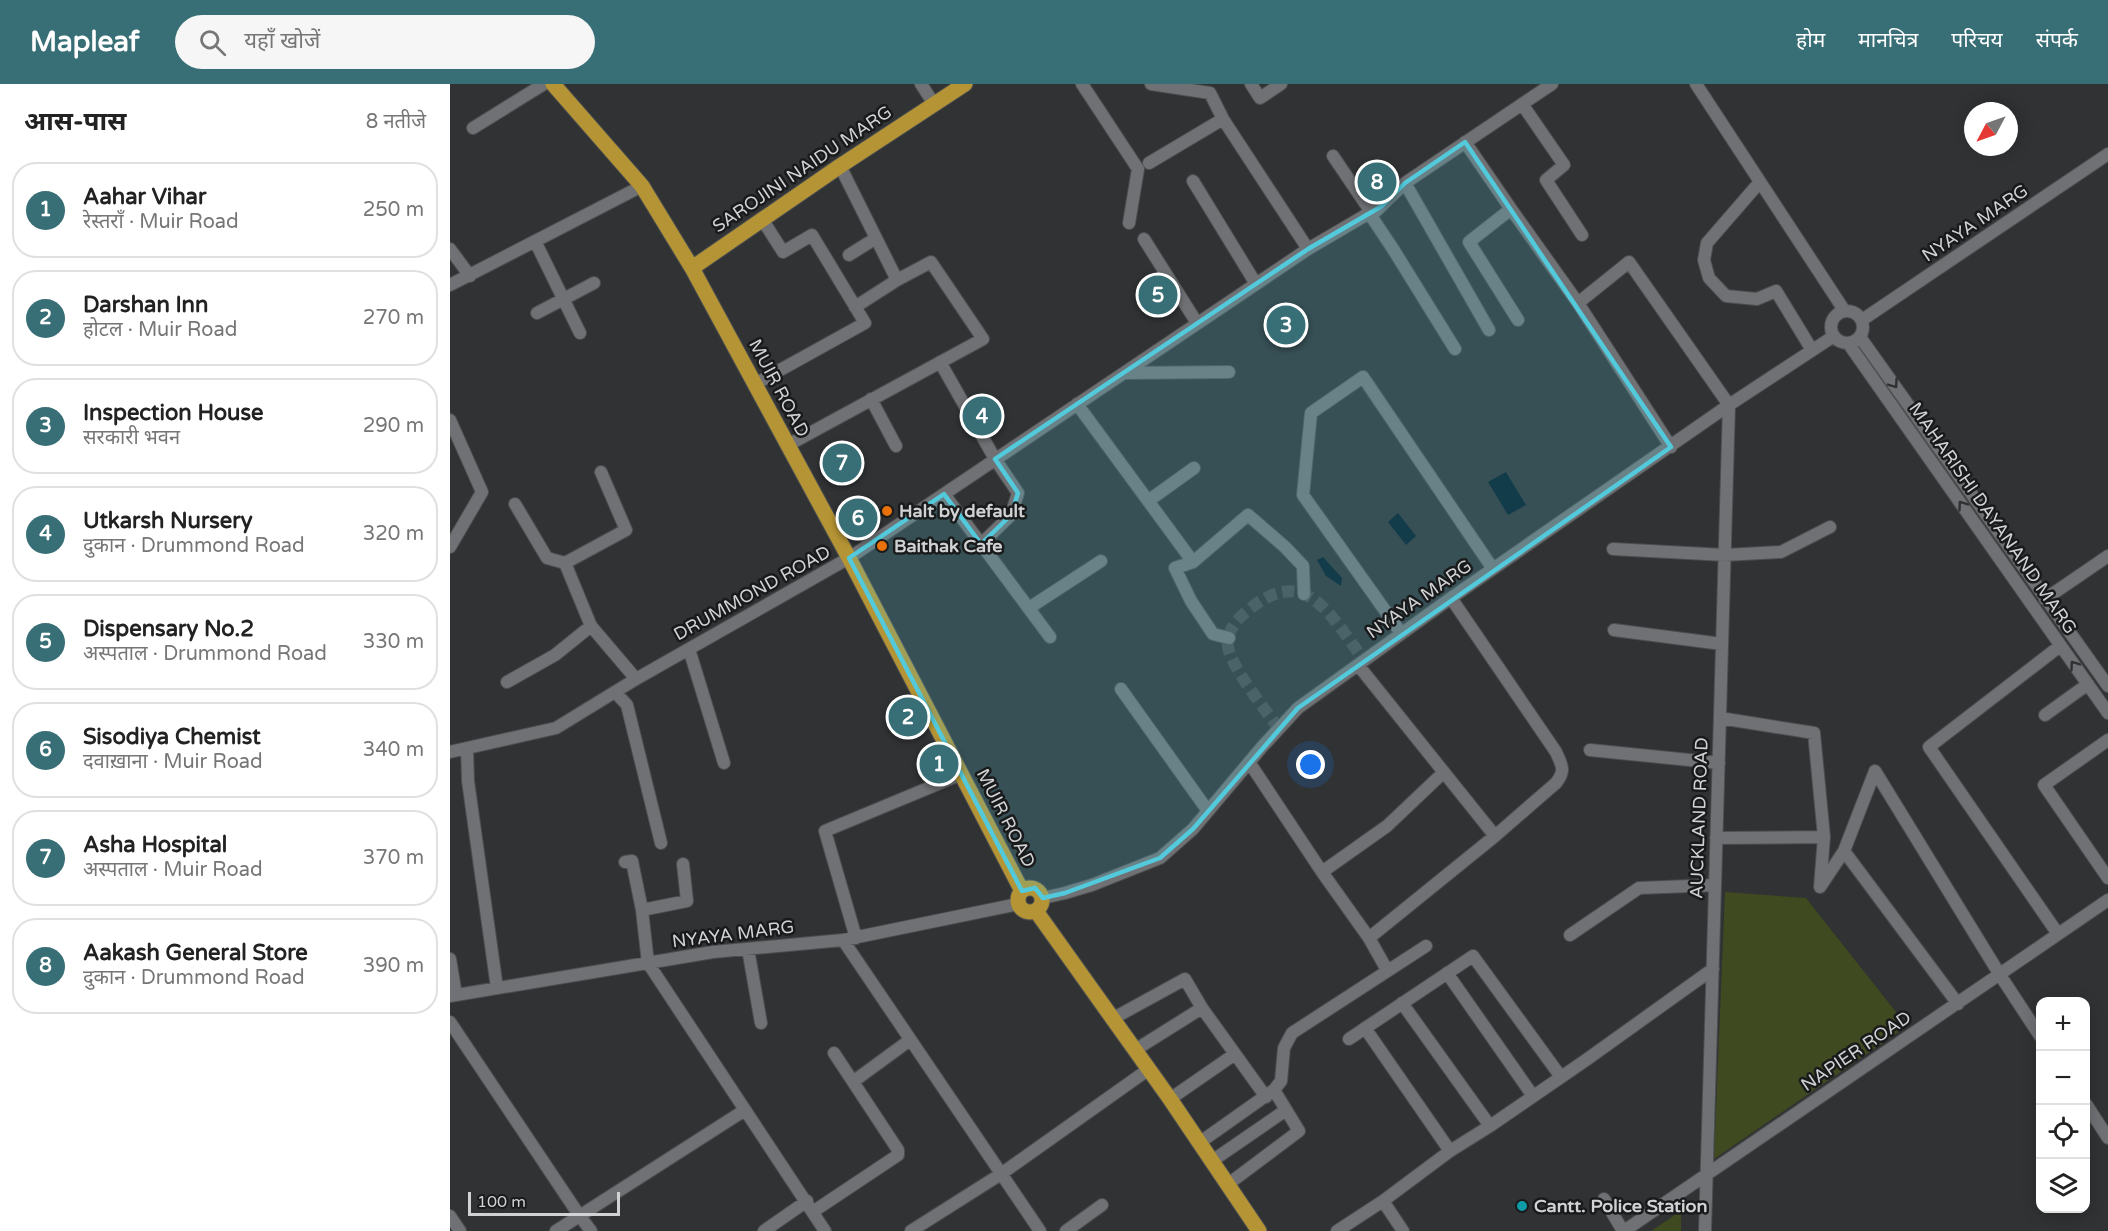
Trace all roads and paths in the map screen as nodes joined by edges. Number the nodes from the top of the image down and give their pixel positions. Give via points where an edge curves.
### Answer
1 (544, 84) edge
2 (553, 84) edge
3 (921, 84) edge
4 (965, 84) edge
5 (1082, 84) edge
6 (1158, 84) edge
7 (1251, 84) edge
8 (1281, 84) edge
9 (1552, 84) edge
10 (1696, 84) edge
11 (1159, 98) dead end
12 (934, 104) junction
13 (1522, 104) junction
14 (1223, 119) junction
15 (473, 128) dead end
16 (1465, 142) junction
17 (2108, 154) edge
18 (1333, 156) dead end
19 (1149, 164) dead end
20 (840, 166) junction
21 (1193, 181) dead end
22 (1405, 183) junction
23 (1759, 183) junction
24 (642, 186) junction
25 (1511, 209) junction
26 (1371, 214) junction
27 (762, 219) junction
28 (1129, 223) dead end
29 (1582, 235) dead end
30 (876, 238) junction
31 (1144, 239) dead end
32 (535, 241) junction
33 (450, 249) edge
34 (1308, 249) junction
35 (849, 255) dead end
36 (692, 268) junction
37 (470, 276) junction
38 (897, 280) junction
39 (594, 283) dead end
40 (1256, 284) junction
41 (450, 285) edge
42 (563, 300) junction
43 (1578, 303) junction
44 (855, 307) junction
45 (1845, 310) junction
46 (537, 313) dead end
47 (1518, 320) dead end
48 (1862, 320) junction
49 (1197, 323) junction
50 (1489, 330) dead end
51 (580, 333) dead end
52 (1834, 336) junction
53 (1860, 337) junction
54 (1848, 343) junction
55 (1455, 349) dead end
56 (1812, 350) junction
57 (940, 362) junction
58 (1229, 372) dead end
59 (1123, 373) junction
60 (755, 384) junction
61 (871, 399) junction
62 (1077, 404) junction
63 (1729, 405) junction
64 (450, 420) edge
65 (788, 445) junction
66 (896, 446) dead end
67 (1671, 447) junction
68 (996, 459) junction
69 (1194, 468) dead end
70 (601, 472) dead end
71 (944, 494) junction
72 (1148, 501) junction
73 (516, 504) dead end
74 (1830, 527) dead end
75 (981, 544) junction
76 (450, 547) edge
77 (1613, 549) dead end
78 (1725, 555) junction
79 (2108, 556) edge
80 (849, 558) junction
81 (1101, 561) dead end
82 (565, 562) junction
83 (1193, 562) junction
84 (1493, 569) junction
85 (1304, 594) dead end
86 (1450, 598) junction
87 (2045, 599) junction
88 (1029, 608) junction
89 (591, 626) junction
90 (1614, 630) dead end
91 (1401, 633) junction
92 (1050, 637) dead end
93 (1229, 638) dead end
94 (1722, 644) junction
95 (2060, 646) junction
96 (689, 649) junction
97 (1358, 665) junction
98 (636, 679) junction
99 (507, 682) dead end
100 (2088, 684) junction
101 (2108, 686) edge
102 (1121, 689) dead end
103 (615, 692) junction
104 (2108, 713) edge
105 (2045, 715) dead end
106 (1720, 718) junction
107 (2108, 740) edge
108 (467, 748) junction
109 (1590, 750) dead end
110 (450, 752) edge
111 (1249, 762) junction
112 (724, 763) dead end
113 (1719, 763) junction
114 (1444, 772) junction
115 (962, 774) junction
116 (1209, 811) junction
117 (1495, 836) junction
118 (1824, 837) junction
119 (1716, 838) junction
120 (661, 843) dead end
121 (1845, 851) junction
122 (625, 862) dead end
123 (683, 864) dead end
124 (1322, 872) junction
125 (2108, 878) edge
126 (1715, 885) junction
127 (1020, 897) junction
128 (2108, 900) edge
129 (1040, 904) junction
130 (642, 910) junction
131 (2058, 934) junction
132 (1570, 935) dead end
133 (856, 938) junction
134 (1369, 938) junction
135 (843, 940) junction
136 (1426, 946) dead end
137 (748, 949) junction
138 (450, 959) edge
139 (648, 963) junction
140 (1713, 969) junction
141 (1387, 970) junction
142 (1447, 973) junction
143 (2000, 975) junction
144 (497, 988) junction
145 (453, 995) edge
146 (1402, 1003) junction
147 (1958, 1004) junction
148 (1202, 1008) junction
149 (1112, 1019) junction
150 (450, 1022) edge
151 (761, 1023) dead end
152 (1365, 1028) junction
153 (2036, 1030) edge
154 (1349, 1039) dead end
155 (910, 1040) junction
156 (1136, 1050) junction
157 (834, 1053) dead end
158 (1235, 1054) junction
159 (1149, 1069) junction
160 (1561, 1077) junction
161 (854, 1081) junction
162 (1270, 1094) junction
163 (1533, 1096) junction
164 (1170, 1099) junction
165 (2086, 1105) edge
166 (744, 1110) junction
167 (1286, 1110) junction
168 (1490, 1126) junction
169 (2108, 1138) edge
170 (1199, 1143) junction
171 (1450, 1150) junction
172 (1212, 1161) junction
173 (1001, 1174) junction
174 (1707, 1174) junction
175 (1227, 1185) junction
176 (1604, 1199) dead end
177 (1383, 1200) junction
178 (1102, 1205) dead end
179 (810, 1206) junction
180 (579, 1215) junction
181 (450, 1216) edge
182 (460, 1231) edge
183 (556, 1231) edge
184 (591, 1231) edge
185 (764, 1231) edge
186 (825, 1231) edge
187 (911, 1231) edge
188 (1040, 1231) edge
189 (1066, 1231) edge
190 (1259, 1231) edge
191 (1337, 1231) edge
192 (1403, 1231) edge
193 (1624, 1231) edge
194 (1705, 1231) edge

1 - 15 street
2 - 24 main road, MUIR ROAD
3 - 12 street
4 - 12 main road, SAROJINI NAIDU MARG
5 - 28 street via 1138,169
6 - 11 street
6 - 14 street via 1210,93
7 - 8 street via 1260,98
9 - 13 street, DRUMMOND ROAD
10 - 23 street
12 - 20 main road, SAROJINI NAIDU MARG
13 - 16 street, DRUMMOND ROAD
13 - 29 street via 1564,165 1546,180
14 - 19 street
14 - 34 street
16 - 22 street, DRUMMOND ROAD
16 - 25 street
17 - 48 street, NYAYA MARG
18 - 26 street
20 - 27 main road, SAROJINI NAIDU MARG
20 - 30 street
21 - 40 street
22 - 26 street, DRUMMOND ROAD
22 - 50 street
23 - 45 street
23 - 56 street via 1707,243 1704,260 1709,278 1726,296 1757,299 1776,291
24 - 32 street
24 - 36 main road, MUIR ROAD
25 - 43 street
25 - 47 street via 1469,242
26 - 34 street, DRUMMOND ROAD
26 - 55 street
27 - 36 main road, SAROJINI NAIDU MARG
27 - 44 street via 783,252 812,235
30 - 35 street
30 - 38 street
31 - 49 street
32 - 37 street
32 - 42 street
33 - 37 street
34 - 40 street, DRUMMOND ROAD
36 - 60 main road, MUIR ROAD
37 - 41 street
38 - 44 street
38 - 57 street via 931,262 984,339
39 - 42 street
40 - 49 street, DRUMMOND ROAD
42 - 46 street
42 - 51 street
43 - 63 street via 1629,262
43 - 67 street
44 - 60 street via 865,323
45 - 48 street
45 - 52 street via 1831,324
48 - 53 street
49 - 59 street, DRUMMOND ROAD
52 - 54 street
52 - 56 street, NYAYA MARG
53 - 54 street
53 -> 87 street, MAHARISHI DAYANAND MARG
95 -> 54 street, MAHARISHI DAYANAND MARG
56 - 63 street, NYAYA MARG
57 - 61 street
57 - 68 street
58 - 59 street
59 - 62 street, DRUMMOND ROAD
60 - 65 main road, MUIR ROAD
61 - 65 street
61 - 66 street
62 - 68 street, DRUMMOND ROAD
62 - 72 street
63 - 67 street, NYAYA MARG
63 - 78 street, AUCKLAND ROAD
64 - 76 street via 482,492
65 - 80 main road, MUIR ROAD
67 - 84 street, NYAYA MARG
68 - 71 street, DRUMMOND ROAD
68 - 75 street via 1018,493 1011,515
69 - 72 street
70 - 82 street via 626,530
71 - 75 street
71 - 80 street, DRUMMOND ROAD
72 - 83 street
73 - 82 street via 547,558
74 - 78 street via 1781,552
75 - 88 street
77 - 78 street
78 - 94 street, AUCKLAND ROAD
79 - 87 street
80 - 96 street, DRUMMOND ROAD
80 - 115 main road, MUIR ROAD
81 - 88 street
82 - 89 street
83 - 85 street via 1248,514 1304,567
83 - 93 street via 1175,568 1191,601 1214,634
84 - 86 street, NYAYA MARG
84 - 91 street via 1363,377 1354,383 1311,413 1303,495
86 - 91 street, NYAYA MARG
86 - 117 street via 1562,767 1563,774 1557,783
87 - 101 street, MAHARISHI DAYANAND MARG
88 - 92 street
89 - 98 street
89 - 99 street via 555,655
90 - 94 street
91 - 97 street, NYAYA MARG
94 - 106 street, AUCKLAND ROAD
100 -> 95 street, MAHARISHI DAYANAND MARG
95 - 131 street via 1929,747
96 - 98 street, DRUMMOND ROAD
96 - 112 street
97 - 111 street, NYAYA MARG via 1298,708
97 - 114 street
98 - 103 street, DRUMMOND ROAD
100 - 104 street, MAHARISHI DAYANAND MARG
100 - 105 street
102 - 116 street
103 - 108 street, DRUMMOND ROAD via 556,728
103 - 120 street via 627,705
106 - 113 street, AUCKLAND ROAD
106 - 118 street via 1814,733
107 - 125 street via 2044,785
108 - 110 street, DRUMMOND ROAD
108 - 144 street via 468,781
109 - 113 street
111 - 116 street, NYAYA MARG
111 - 124 street
113 - 119 street, AUCKLAND ROAD
114 - 117 street
114 - 124 street via 1387,826
115 - 127 main road, MUIR ROAD
115 - 133 street via 825,831
116 - 129 street, NYAYA MARG via 1160,858
117 - 134 street
118 - 119 street
118 - 121 street via 1820,887
119 - 126 street, AUCKLAND ROAD
121 - 143 street via 1875,771
121 - 147 street
122 - 130 street via 632,861
123 - 130 street via 687,901
124 - 134 street
126 - 132 street via 1639,888
126 - 140 street, AUCKLAND ROAD
127 - 129 main road via 1023,911 1031,913
127 - 129 main road via 1026,888 1035,888
127 - 133 street, NYAYA MARG
128 - 131 street, NAPIER ROAD
129 - 149 main road
130 - 139 street
131 - 143 street, NAPIER ROAD
133 - 135 street, NYAYA MARG
134 - 141 street
135 - 137 street, NYAYA MARG
135 - 155 street
136 - 141 street
137 - 139 street, NYAYA MARG
137 - 151 street
138 - 145 street
139 - 144 street, NYAYA MARG
139 - 166 street
140 - 160 street
140 - 174 street, AUCKLAND ROAD
141 - 162 street via 1292,1033 1284,1048 1281,1081
142 - 146 street
142 - 160 street via 1473,956
142 - 163 street
143 - 147 street, NAPIER ROAD
143 - 153 street
144 - 145 street, NYAYA MARG
146 - 152 street
146 - 168 street
147 - 174 street, NAPIER ROAD
148 - 149 street via 1185,979
148 - 156 street
148 - 158 street
149 - 156 main road
150 - 180 street
152 - 154 street
152 - 171 street
155 - 161 street
155 - 173 street
156 - 159 main road
157 - 161 street
158 - 162 street
158 - 164 street
159 - 164 main road
159 - 173 street
160 - 163 street
161 - 179 street via 898,1155
162 - 167 street
162 - 170 street
163 - 168 street
164 - 170 main road
165 - 169 street
166 - 179 street
166 - 180 street
167 - 172 street
167 - 175 street via 1299,1131
168 - 171 street
170 - 172 main road
171 - 177 street
172 - 175 main road
173 - 187 street
173 - 188 street
174 - 193 street, NAPIER ROAD
174 - 194 street, AUCKLAND ROAD
175 - 190 main road
176 - 193 street
177 - 191 street
177 - 192 street
178 - 189 street
179 - 185 street
179 - 186 street
180 - 183 street
180 - 184 street
181 - 182 street

